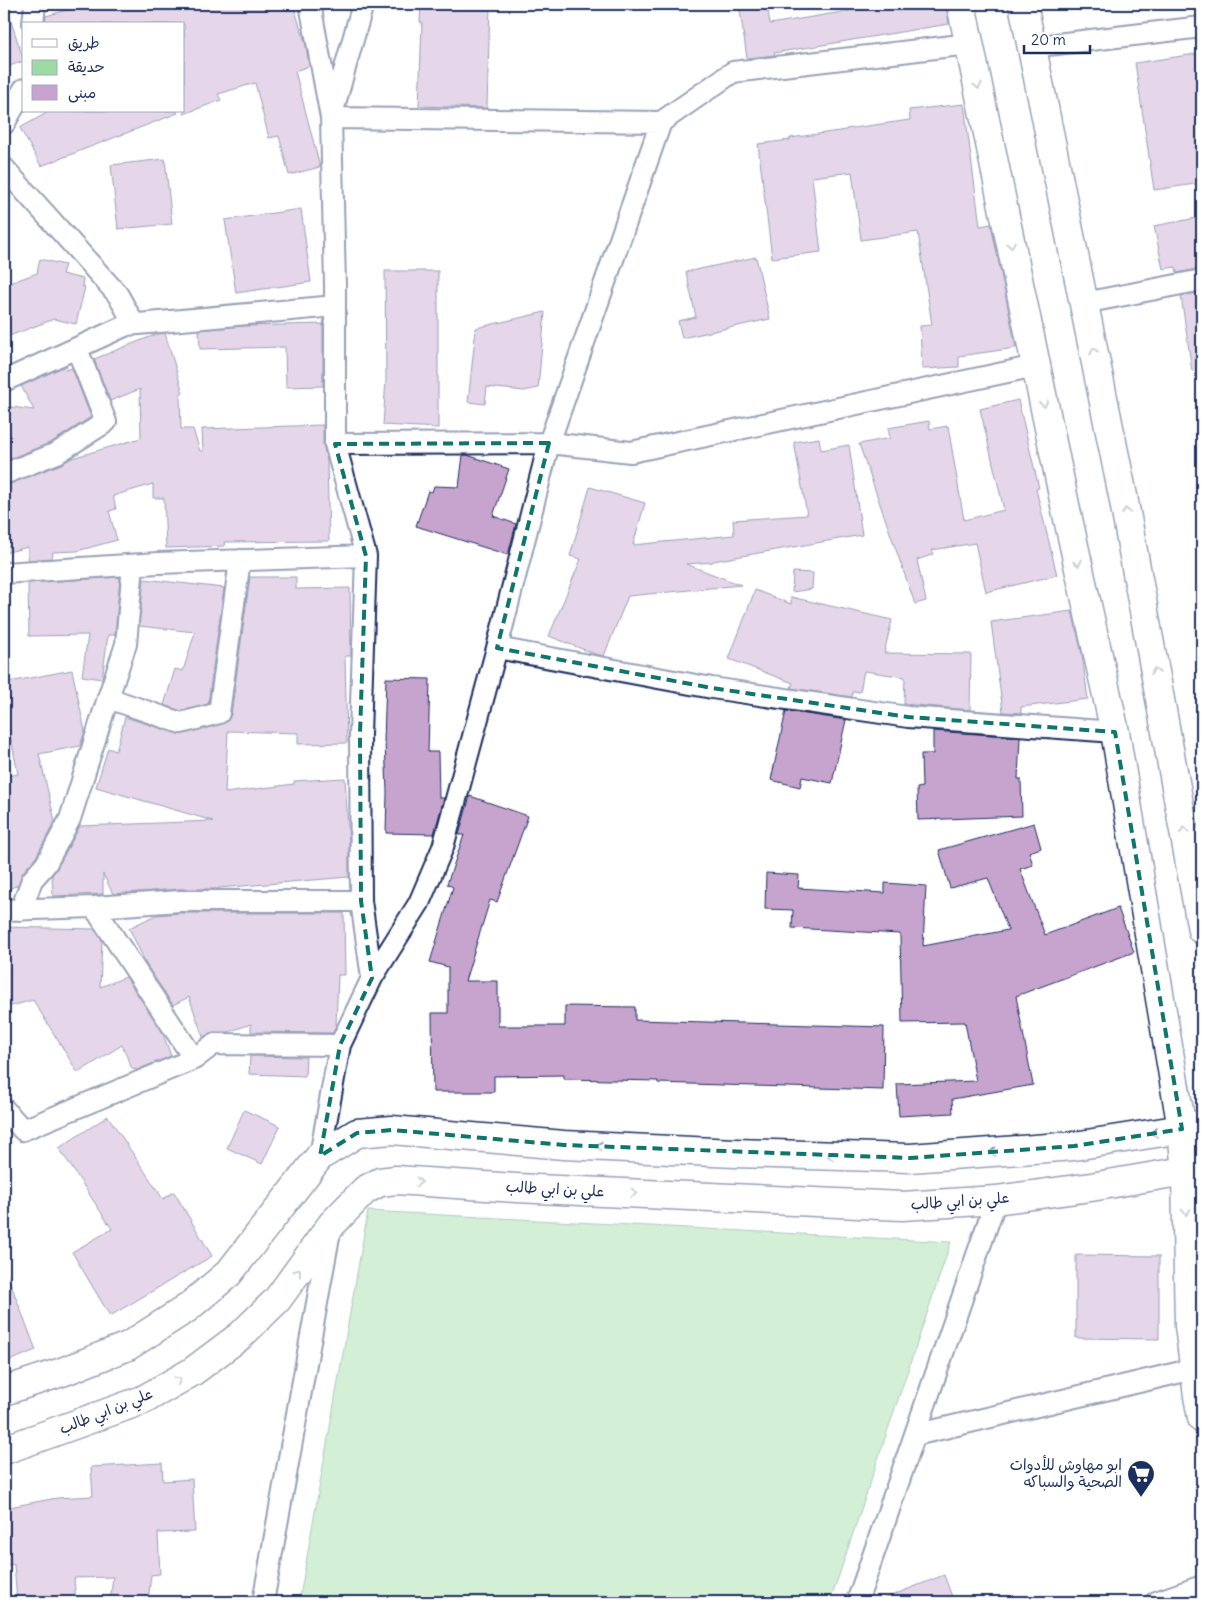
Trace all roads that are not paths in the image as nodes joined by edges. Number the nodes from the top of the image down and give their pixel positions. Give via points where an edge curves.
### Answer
1 (35, 4) edge
2 (310, 4) edge
3 (363, 4) edge
4 (961, 4) edge
5 (1023, 4) edge
6 (33, 22) edge
7 (1202, 27) edge
8 (969, 44) junction
9 (1031, 46) junction
10 (22, 92) edge
11 (331, 118) junction
12 (661, 122) junction
13 (4, 124) edge
14 (4, 168) edge
15 (1202, 280) edge
16 (1084, 303) junction
17 (335, 306) junction
18 (134, 324) junction
19 (79, 354) dead end
20 (1036, 366) junction
21 (4, 381) edge
22 (549, 443) junction
23 (335, 444) junction
24 (4, 474) edge
25 (366, 556) junction
26 (240, 560) junction
27 (133, 565) junction
28 (4, 573) edge
29 (497, 648) junction
30 (108, 698) junction
31 (1115, 732) junction
32 (362, 901) junction
33 (94, 908) junction
34 (12, 910) edge
35 (1202, 930) edge
36 (372, 978) junction
37 (340, 1045) junction
38 (194, 1060) junction
39 (4, 1109) edge
40 (1192, 1126) edge
41 (320, 1156) junction
42 (1194, 1170) edge
43 (996, 1200) junction
44 (332, 1224) junction
45 (1194, 1369) junction
46 (4, 1391) edge
47 (1202, 1418) edge
48 (915, 1435) junction
49 (4, 1450) edge
50 (1202, 1586) edge
51 (263, 1602) edge
52 (857, 1602) edge
53 (1156, 1602) edge

1 - 6 street
2 - 11 street
3 - 11 street
4 - 8 main road
5 - 9 main road
7 - 9 street
8 - 12 street via 734,72
8 -> 20 main road
9 - 16 main road
10 - 13 street
11 - 12 street
11 - 17 street
12 - 22 street
14 - 18 street via 118,295
15 - 16 street
35 -> 16 main road via 1123,496
17 - 18 street
17 - 23 street
18 - 21 street
19 - 24 street via 106,422 57,453
20 - 22 street via 630,452
20 -> 31 main road
22 - 23 street
22 - 29 street
23 - 25 street
25 - 26 street
25 - 32 street via 360,734
26 - 27 street
26 - 30 street via 219,713 181,723
27 - 28 street
27 - 30 street via 126,644
29 - 31 street via 712,688 908,717
29 - 36 street via 443,847 419,903
30 - 34 street via 70,819 46,864
31 - 40 main road
32 - 33 street via 180,901
32 - 36 street
33 - 34 street
33 - 38 street
36 - 37 street
37 - 38 street via 214,1044
37 - 41 street
38 - 39 street via 23,1130
40 -> 41 main road via 1074,1146 910,1158 564,1145 392,1130 357,1133
40 - 42 main road
41 - 46 main road via 229,1272 186,1309 128,1346
42 - 43 main road, علي بن ابي طالب
42 -> 45 main road via 1189,1326
44 -> 43 main road, علي بن ابي طالب via 365,1190 380,1182 396,1180 902,1206
43 - 48 street
49 -> 44 main road, علي بن ابي طالب via 143,1400 192,1372 240,1336 277,1300
44 - 51 street
45 - 47 main road
45 - 48 street
48 - 52 street
50 - 53 street

